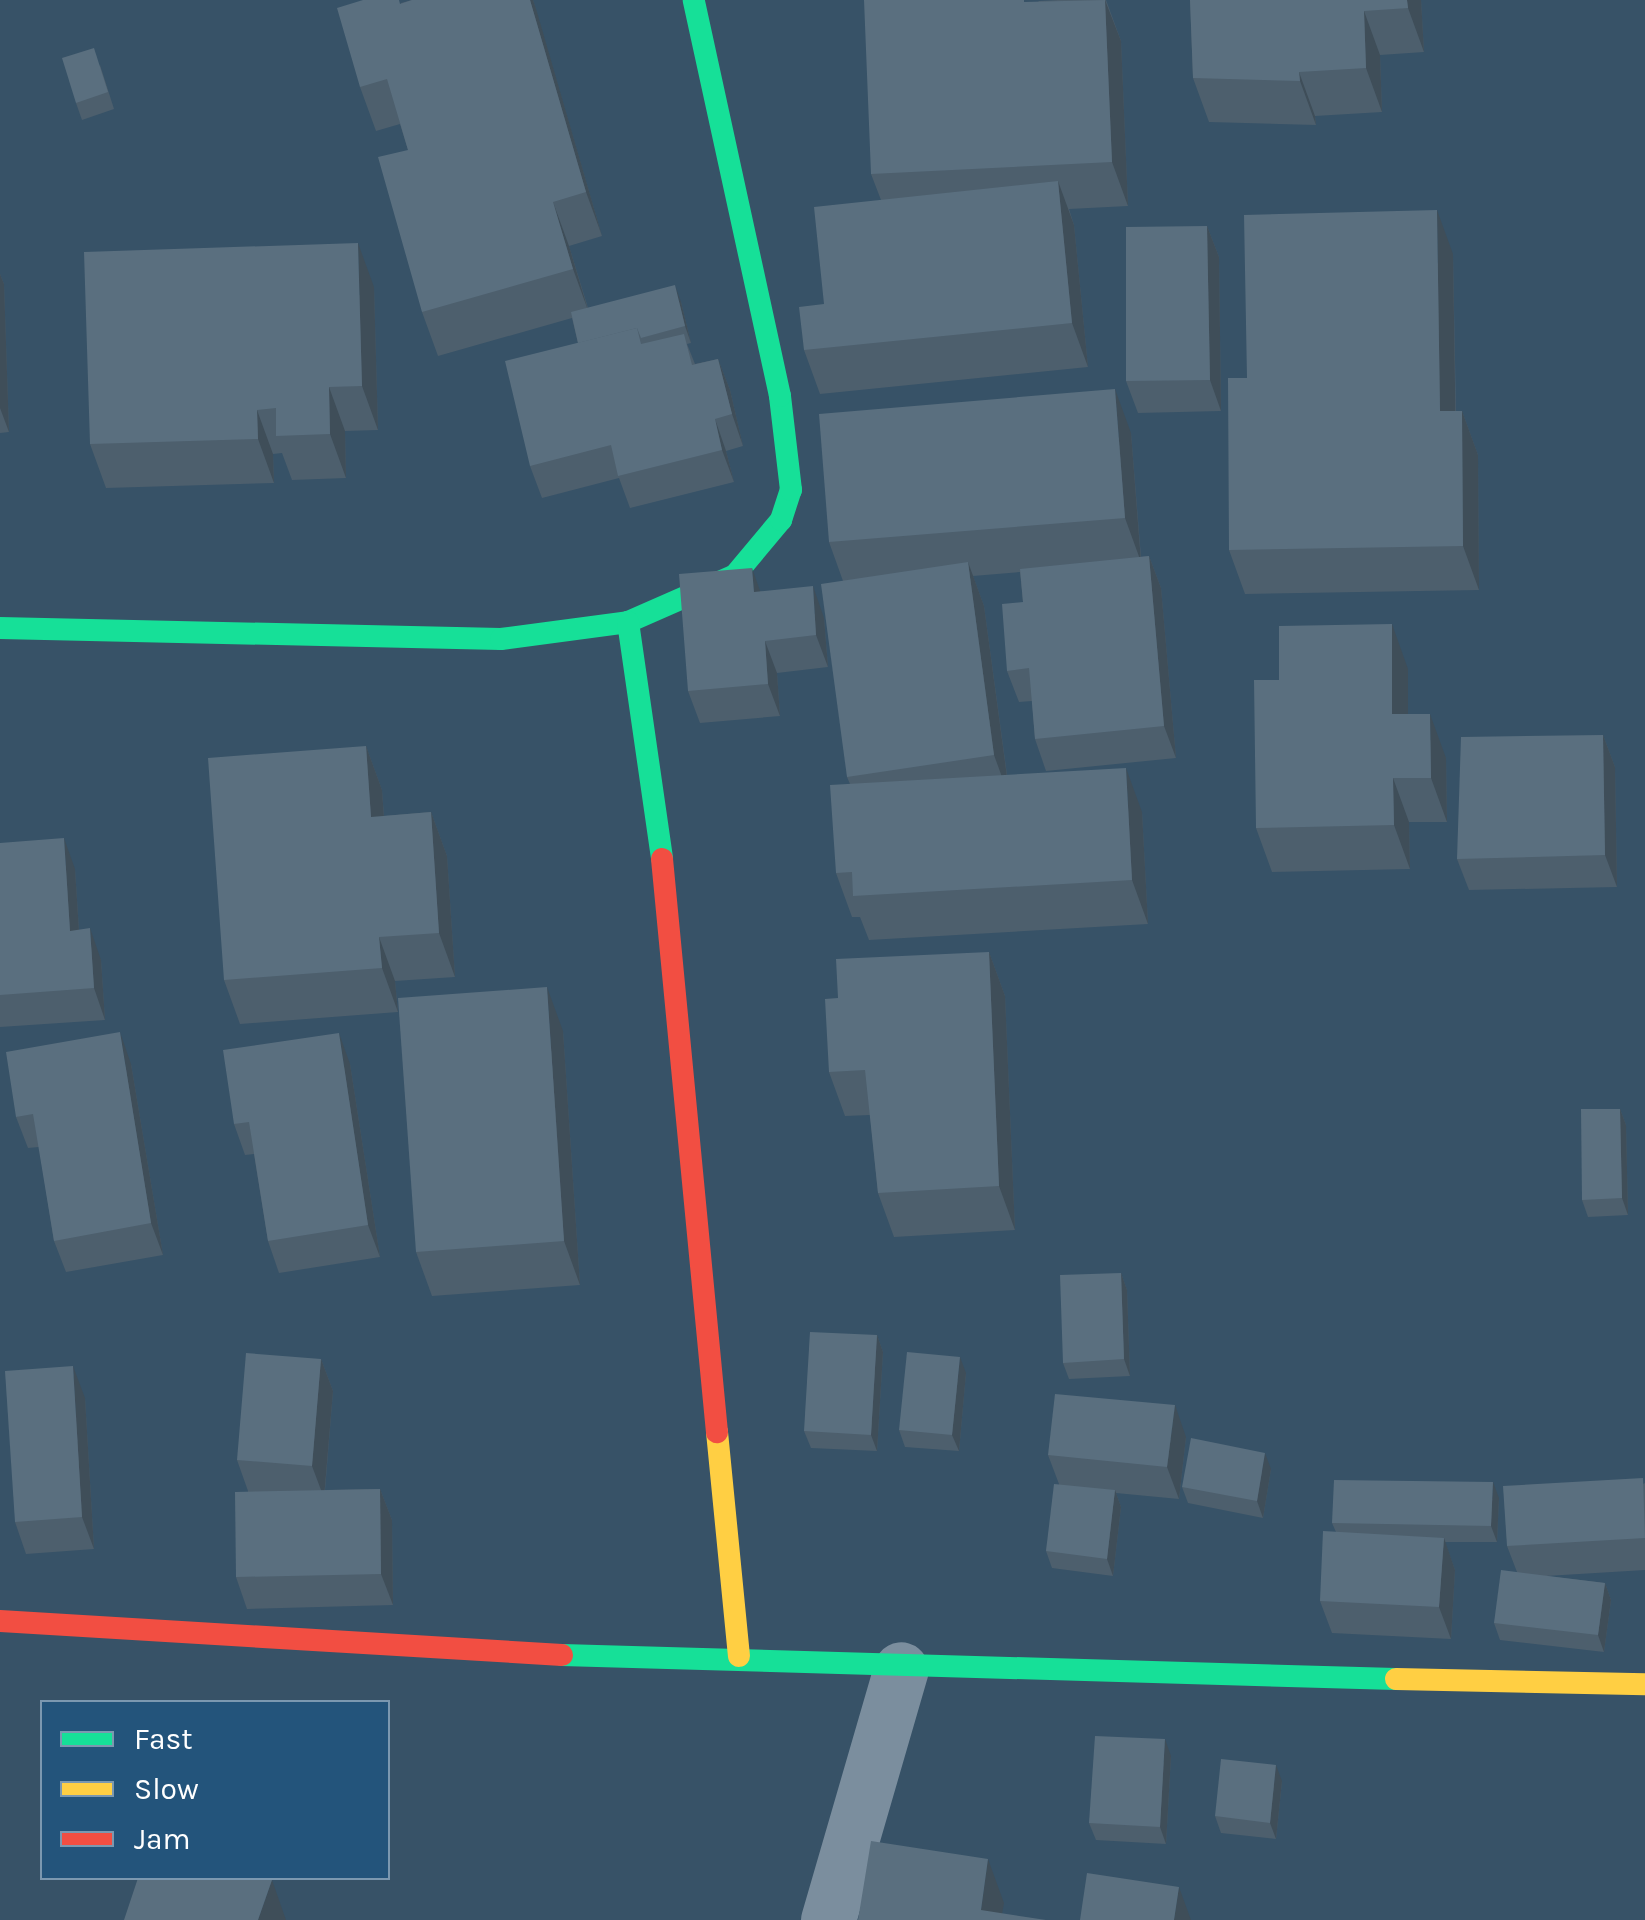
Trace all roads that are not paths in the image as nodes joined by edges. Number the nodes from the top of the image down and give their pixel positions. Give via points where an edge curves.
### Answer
1 (694, 0) edge
2 (628, 622) junction
3 (0, 628) edge
4 (0, 1621) edge
5 (740, 1656) junction
6 (901, 1669) junction
7 (1645, 1684) edge
8 (828, 1920) edge

1 - 2 street via 791,490 781,520 736,575
2 - 3 street via 501,638
2 - 5 street via 653,764
4 - 5 street via 228,1640
5 - 6 street
6 - 7 street
6 - 8 street

